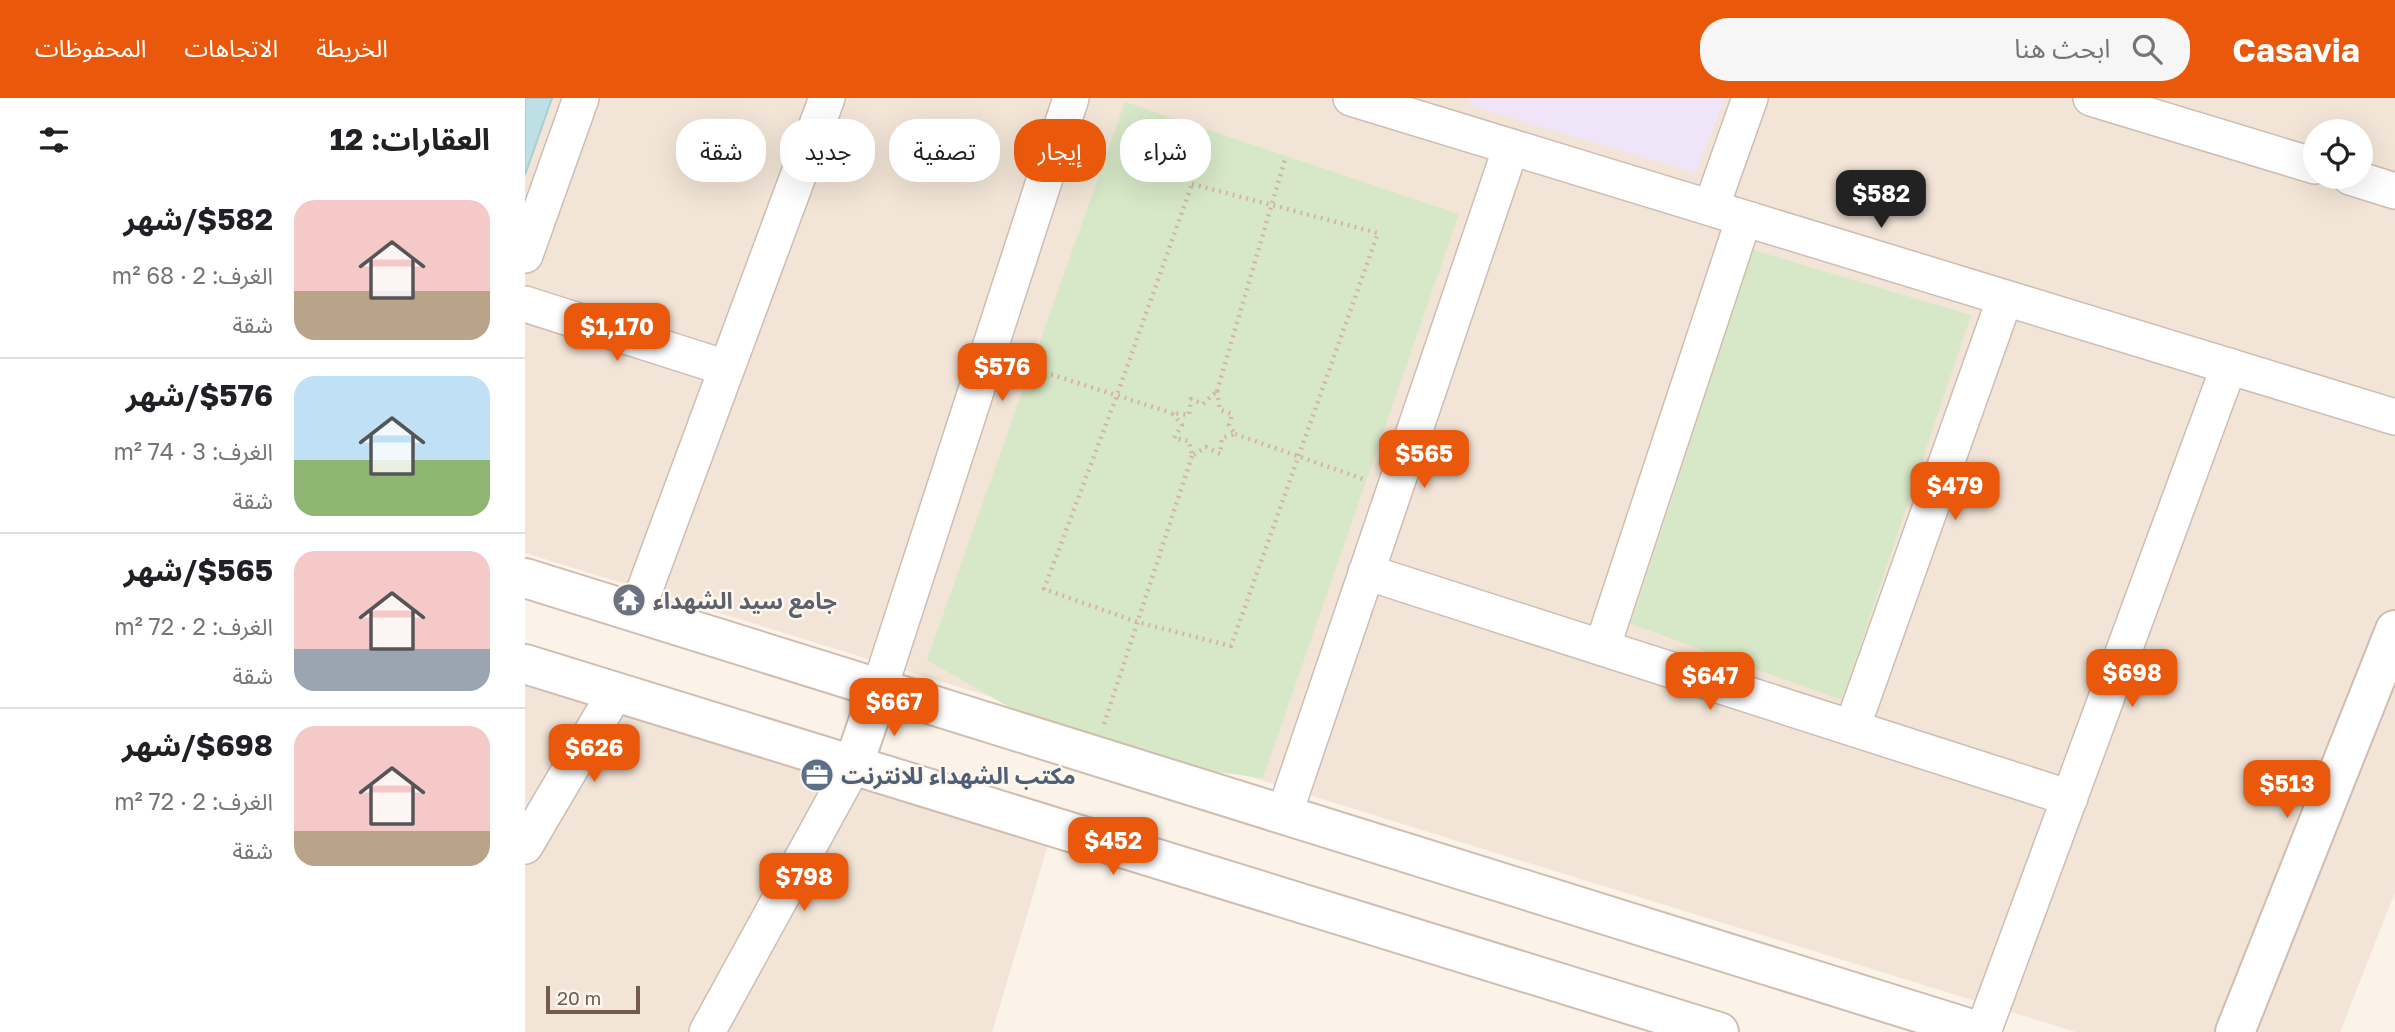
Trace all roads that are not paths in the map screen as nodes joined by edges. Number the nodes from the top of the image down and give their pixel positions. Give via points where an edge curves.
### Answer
1 (581, 98) edge
2 (827, 98) edge
3 (1071, 98) edge
4 (1351, 98) edge
5 (1750, 98) edge
6 (2091, 98) edge
7 (1511, 147) junction
8 (2303, 162) edge
9 (2373, 184) edge
10 (2395, 191) edge
11 (1711, 208) junction
12 (1744, 218) junction
13 (525, 254) edge
14 (2005, 298) junction
15 (525, 304) edge
16 (2229, 366) junction
17 (726, 368) junction
18 (2395, 417) edge
19 (1366, 572) junction
20 (525, 578) edge
21 (636, 613) junction
22 (2395, 630) edge
23 (1602, 648) junction
24 (525, 664) edge
25 (879, 690) junction
26 (615, 693) junction
27 (1852, 728) junction
28 (853, 766) junction
29 (2070, 798) junction
30 (1284, 815) junction
31 (525, 846) edge
32 (1926, 1024) edge
33 (707, 1032) edge
34 (1719, 1032) edge
35 (1982, 1032) edge
36 (2235, 1032) edge

1 - 13 street
2 - 17 street
3 - 25 street
4 - 7 street
5 - 11 street
6 - 8 street
7 - 11 street
7 - 19 street
9 - 10 street
11 - 12 street
12 - 14 street
12 - 23 street
14 - 16 street
14 - 27 street
15 - 17 street
16 - 18 street
16 - 29 street
17 - 21 street
19 - 23 street
19 - 30 street
20 - 21 main road
21 - 25 main road
22 - 36 main road
23 - 27 street
24 - 26 main road
25 - 28 main road
25 - 30 main road
26 - 28 main road
26 - 31 street
27 - 29 street
28 - 33 street
28 - 34 main road
29 - 35 street
30 - 32 main road
32 - 35 main road

